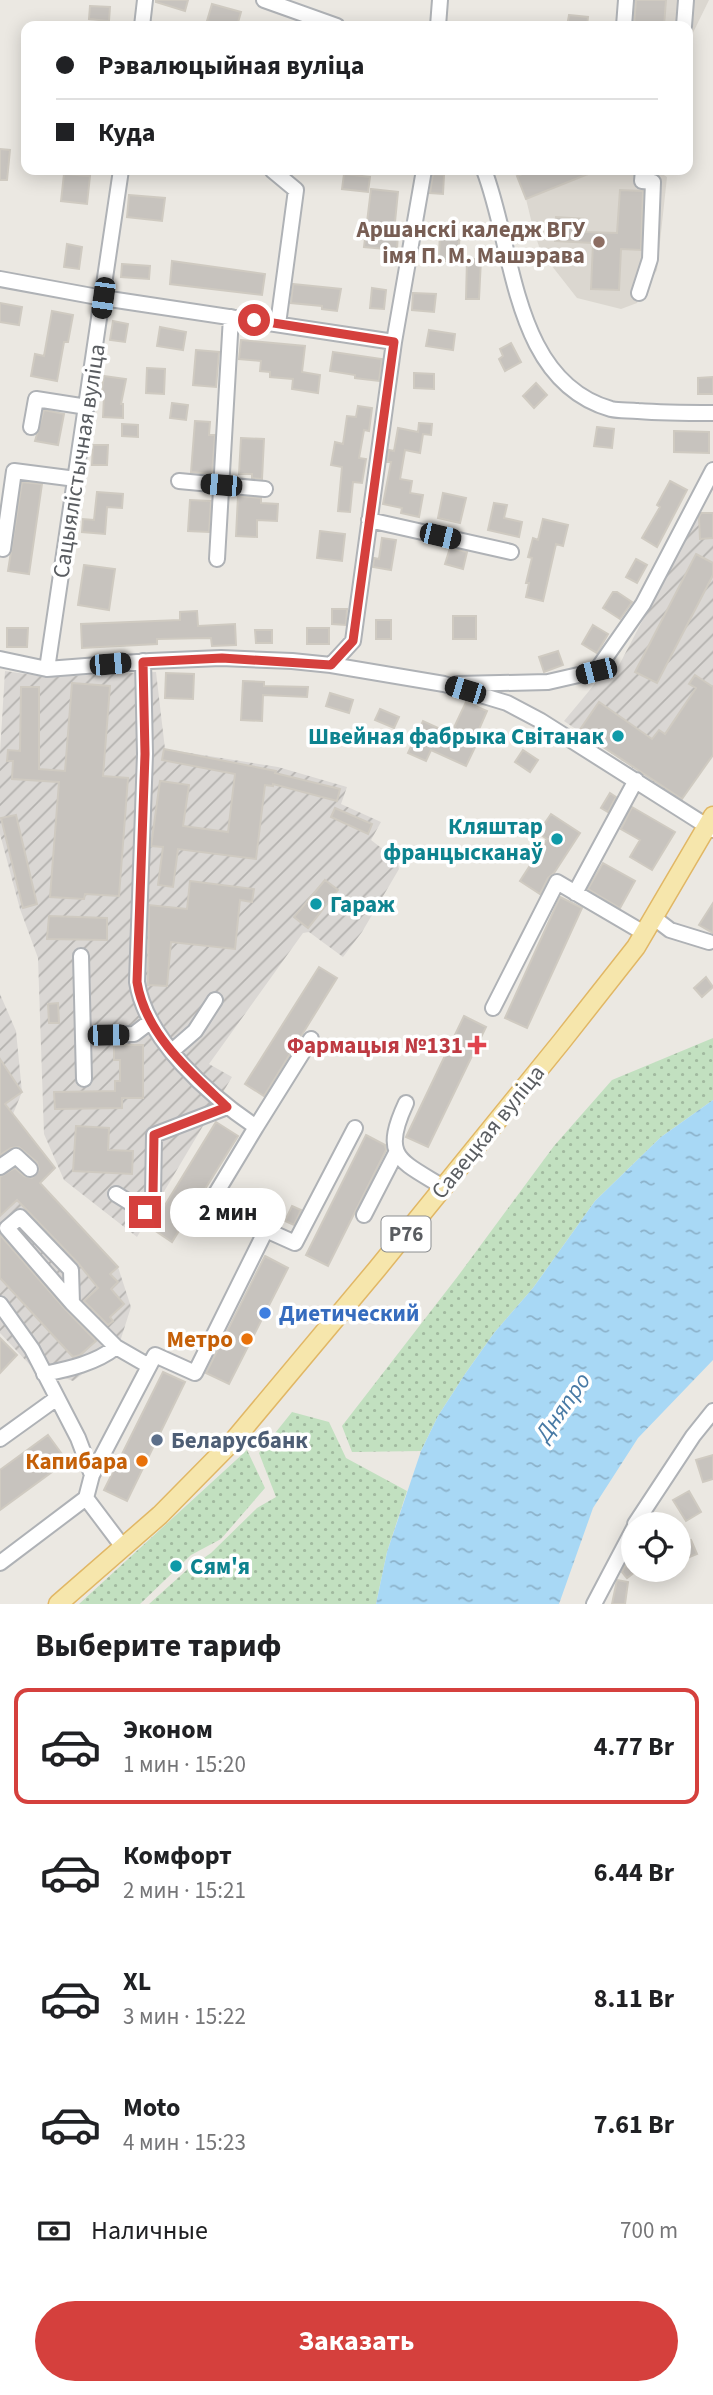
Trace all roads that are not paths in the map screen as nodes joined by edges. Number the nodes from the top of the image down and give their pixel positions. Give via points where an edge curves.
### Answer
1 (145, 0) edge
2 (264, 0) edge
3 (440, 0) edge
4 (626, 0) edge
5 (686, 0) edge
6 (143, 21) edge
7 (323, 21) edge
8 (438, 21) edge
9 (624, 21) edge
10 (684, 21) edge
11 (120, 175) edge
12 (278, 175) edge
13 (423, 175) edge
14 (485, 175) edge
15 (643, 175) edge
16 (0, 279) edge
17 (639, 293) dead end
18 (103, 298) junction
19 (231, 317) junction
20 (278, 324) junction
21 (394, 342) junction
22 (87, 407) junction
23 (713, 413) edge
24 (31, 427) dead end
25 (713, 470) edge
26 (76, 479) junction
27 (178, 481) dead end
28 (221, 485) junction
29 (265, 489) dead end
30 (369, 520) junction
31 (0, 548) edge
32 (511, 552) dead end
33 (217, 559) dead end
34 (0, 659) edge
35 (143, 662) junction
36 (331, 665) junction
37 (47, 669) junction
38 (444, 684) junction
39 (636, 780) junction
40 (711, 824) edge
41 (575, 893) junction
42 (648, 925) junction
43 (709, 942) dead end
44 (81, 956) dead end
45 (215, 1000) dead end
46 (493, 1009) dead end
47 (151, 1020) junction
48 (83, 1035) junction
49 (311, 1039) dead end
50 (172, 1051) junction
51 (84, 1079) dead end
52 (406, 1103) dead end
53 (227, 1107) junction
54 (256, 1127) junction
55 (355, 1128) dead end
56 (396, 1153) junction
57 (0, 1167) edge
58 (30, 1168) dead end
59 (443, 1187) junction
60 (116, 1194) dead end
61 (215, 1195) dead end
62 (364, 1214) dead end
63 (72, 1303) junction
64 (0, 1304) edge
65 (116, 1348) junction
66 (149, 1366) junction
67 (44, 1374) junction
68 (57, 1398) junction
69 (713, 1411) edge
70 (0, 1438) edge
71 (92, 1475) junction
72 (86, 1498) junction
73 (643, 1512) edge
74 (123, 1547) junction
75 (621, 1551) edge
76 (0, 1563) edge
77 (58, 1604) edge
78 (594, 1604) edge

1 - 6 street
2 - 7 street
3 - 8 street
4 - 9 street
5 - 10 street
11 - 18 street, Сацыялістычная вуліца
12 - 20 street via 296,190
13 - 21 street
14 - 23 street via 531,334 561,382 583,398 613,409
15 - 17 street via 642,181 653,182 650,259
16 - 18 street
18 - 19 street
18 - 22 street, Сацыялістычная вуліца
19 - 20 street
19 - 28 street
20 - 21 street
21 - 30 street
22 - 24 street via 36,399
22 - 26 street, Сацыялістычная вуліца
25 - 38 street via 643,604 596,671 548,682
26 - 31 street via 14,471
26 - 37 street, Сацыялістычная вуліца
27 - 28 street
28 - 29 street
28 - 33 street
30 - 32 street
30 - 36 street via 353,641
34 - 37 street
35 - 36 street via 222,658
35 - 37 street
35 - 47 street via 145,754 137,982
36 - 38 street
38 - 39 street via 507,703
39 - 40 street
39 - 41 street
40 - 42 main road, Савецкая вуліца / Р76
41 - 42 street
41 - 46 street via 557,882
42 - 43 street
42 - 59 main road, Савецкая вуліца / Р76 via 562,1041
44 - 48 street
45 - 50 street via 195,1031
47 - 48 street via 134,1034
47 - 50 street
48 - 51 street
49 - 54 street
50 - 53 street
52 - 56 street via 396,1124
53 - 54 street
53 - 60 street via 154,1135 153,1195 145,1212
54 - 61 street
55 - 66 street via 295,1242 266,1230 195,1373 155,1355
56 - 59 street via 403,1163
56 - 62 street
57 - 58 street via 16,1156
59 - 74 main road, Савецкая вуліца / Р76 via 234,1440
63 - 63 street via 7,1228 20,1217 71,1270
63 - 65 street
64 - 67 street
65 - 66 street
65 - 67 street via 70,1369
66 - 71 street
67 - 68 street
68 - 70 street
68 - 71 street
69 - 73 street
71 - 72 street
72 - 74 street
72 - 76 street
74 - 77 main road, Савецкая вуліца / Р76
75 - 78 street

